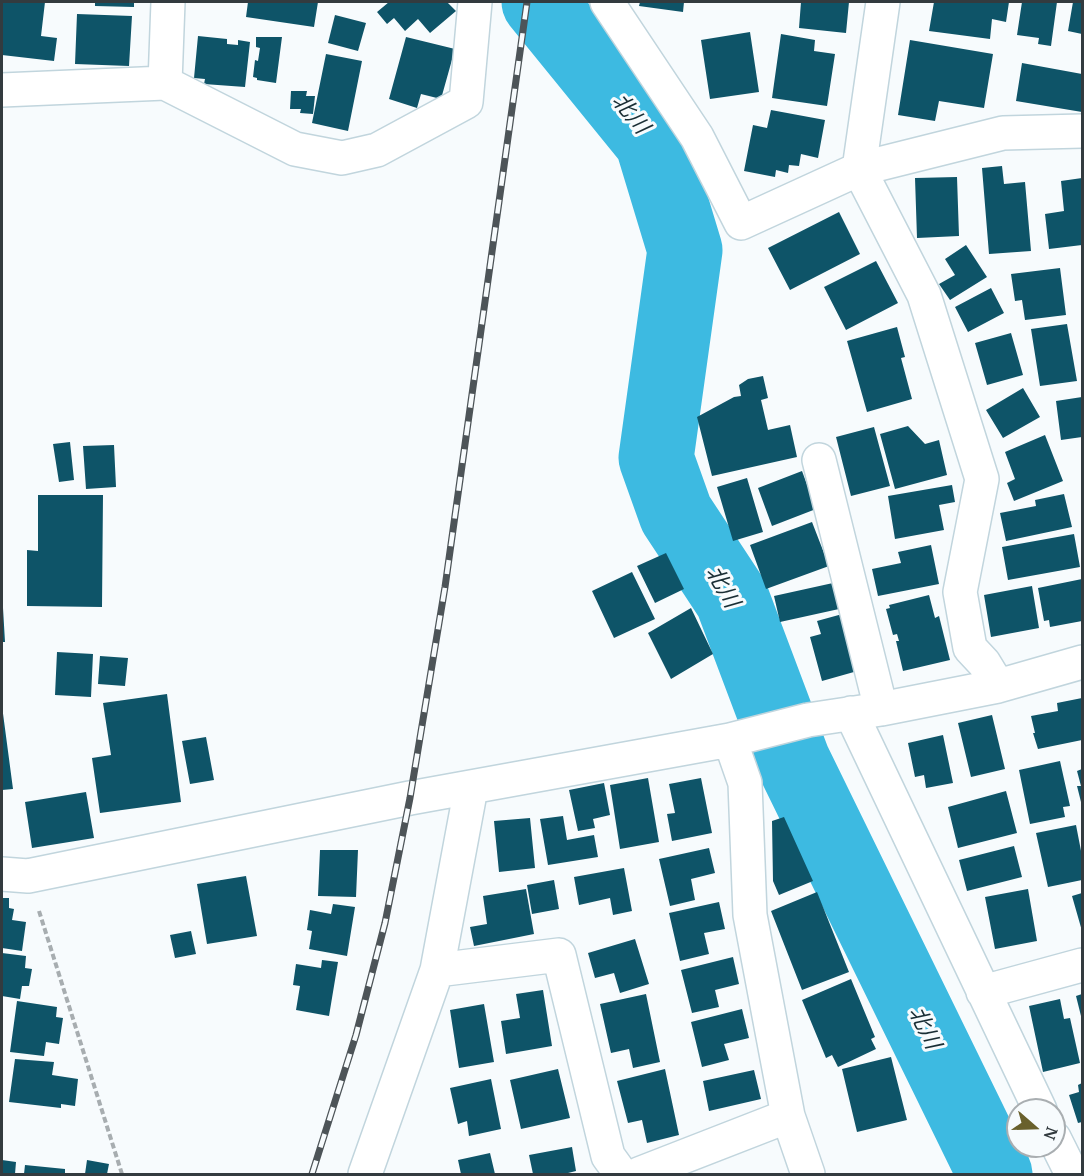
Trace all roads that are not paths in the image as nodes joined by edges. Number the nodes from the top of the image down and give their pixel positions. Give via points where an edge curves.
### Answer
1 (168, 2) edge
2 (475, 2) edge
3 (607, 2) edge
4 (883, 2) edge
5 (165, 82) junction
6 (2, 90) edge
7 (1083, 131) edge
8 (859, 169) junction
9 (819, 460) dead end
10 (1083, 662) edge
11 (998, 686) junction
12 (866, 711) junction
13 (740, 737) junction
14 (471, 788) junction
15 (15, 875) edge
16 (1083, 965) edge
17 (437, 970) junction
18 (983, 992) junction
19 (1034, 1098) edge
20 (788, 1116) junction
21 (1064, 1158) edge
22 (365, 1174) edge
23 (621, 1174) edge
24 (639, 1174) edge
25 (808, 1174) edge
26 (1072, 1174) edge

1 - 5 street
2 - 5 street via 466,102 377,150 342,158 295,149
3 - 8 street via 697,137 741,223
4 - 8 street
5 - 6 street
7 - 8 street via 1003,133
8 - 11 street via 924,295 982,478 960,592 970,648
9 - 12 street
10 - 11 street
11 - 12 street
12 - 13 street
12 - 18 street
13 - 14 street
13 - 20 street via 750,915
14 - 15 street
14 - 17 street
16 - 18 street
17 - 22 street
17 - 23 street via 559,955 608,1156
18 - 19 street
20 - 24 street
20 - 25 street
21 - 26 street

